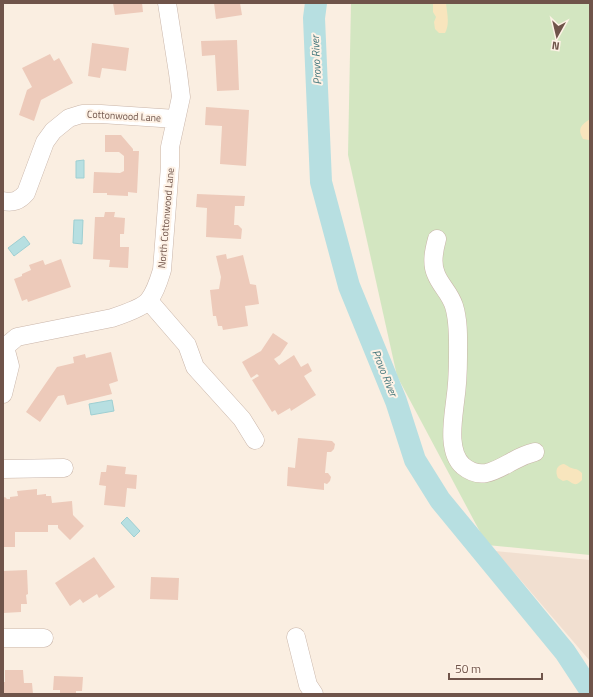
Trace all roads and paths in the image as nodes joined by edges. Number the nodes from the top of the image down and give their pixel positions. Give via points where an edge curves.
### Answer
1 (167, 3) edge
2 (176, 119) junction
3 (3, 201) edge
4 (437, 239) dead end
5 (149, 301) junction
6 (4, 348) edge
7 (3, 394) edge
8 (255, 440) dead end
9 (535, 452) dead end
10 (64, 468) dead end
11 (3, 469) edge
12 (296, 637) dead end
13 (3, 638) edge
14 (44, 638) dead end
15 (314, 694) edge

1 - 2 street, North Cottonwood Lane via 181,97
2 - 3 street, Cottonwood Lane via 101,114 82,114 68,118 45,142 26,193 16,201
2 - 5 street, North Cottonwood Lane via 170,147 162,270
4 - 9 street via 433,262 436,275 452,299 456,319 458,365 452,439 458,459 462,466 482,474
5 - 6 street via 112,318 17,336
5 - 8 street via 187,345 195,367 242,418
6 - 7 street via 10,366
10 - 11 street
12 - 15 street via 308,685
13 - 14 street

